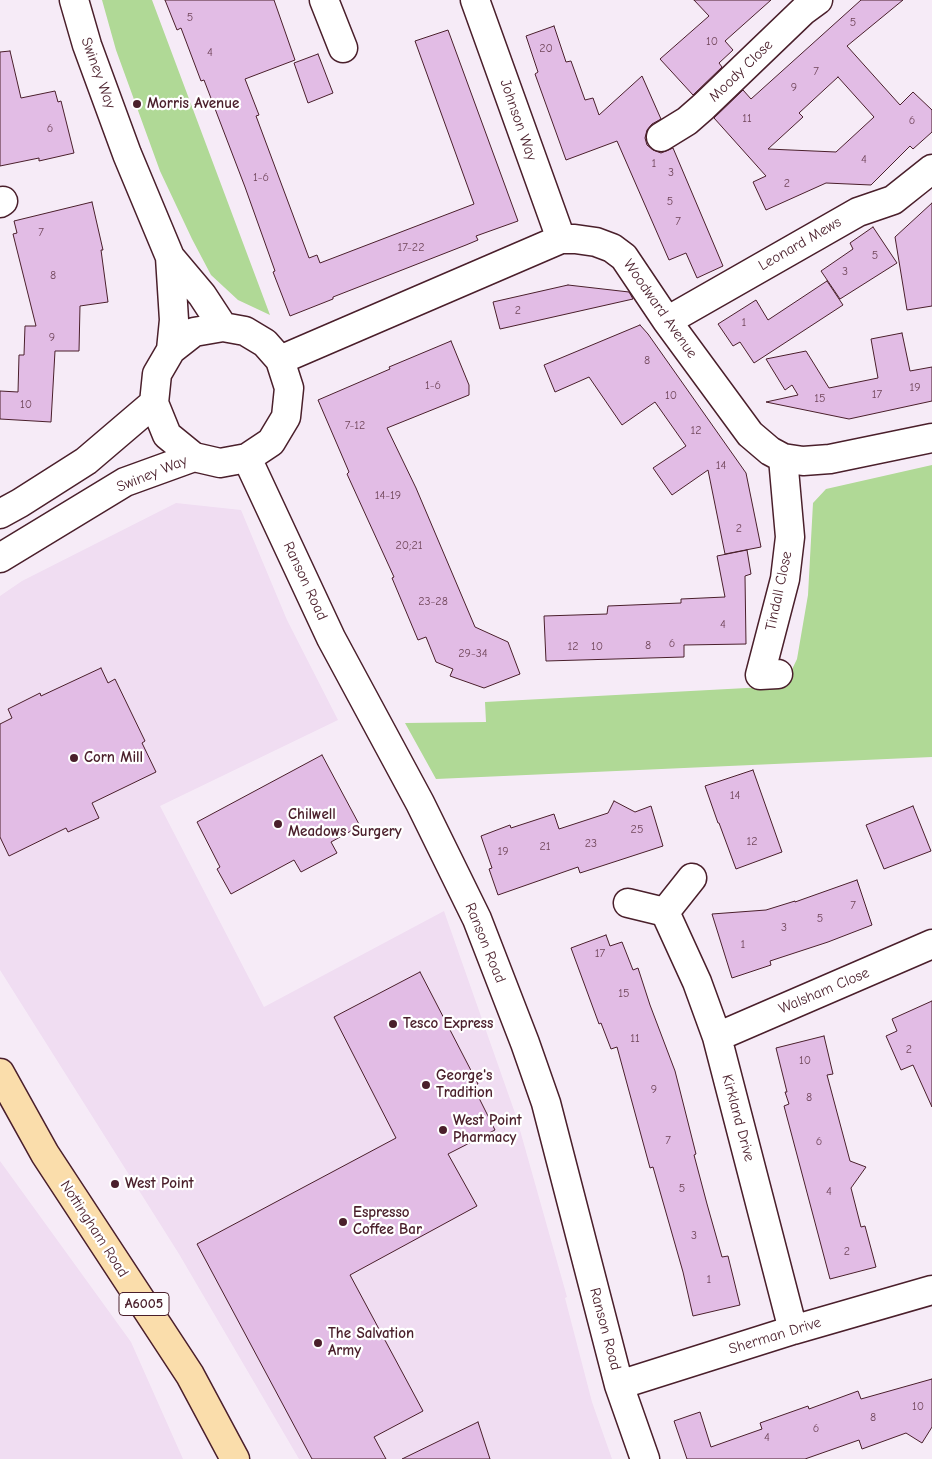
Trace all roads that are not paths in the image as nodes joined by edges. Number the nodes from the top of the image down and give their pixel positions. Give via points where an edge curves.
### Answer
1 (74, 0) edge
2 (324, 0) edge
3 (476, 0) edge
4 (805, 4) edge
5 (343, 48) dead end
6 (660, 137) dead end
7 (932, 169) edge
8 (561, 239) junction
9 (170, 257) junction
10 (667, 321) junction
11 (223, 326) junction
12 (171, 350) junction
13 (280, 360) junction
14 (154, 403) junction
15 (932, 438) edge
16 (194, 457) junction
17 (247, 458) junction
18 (783, 458) junction
19 (0, 514) edge
20 (0, 558) edge
21 (778, 674) dead end
22 (692, 878) dead end
23 (628, 903) dead end
24 (665, 912) junction
25 (932, 944) edge
26 (717, 1037) junction
27 (0, 1073) edge
28 (0, 1102) edge
29 (45, 1154) junction
30 (932, 1290) edge
31 (792, 1330) junction
32 (619, 1386) junction
33 (235, 1459) edge
34 (645, 1459) edge

1 - 9 street, Swiney Way via 127,154
2 - 5 street
3 - 8 street, Johnson Way
4 - 6 street, Moody Close via 703,107
7 - 10 street, Leonard Mews via 893,200 858,212
8 - 10 street, Woodward Avenue via 596,242 624,257
8 - 13 street, Woodward Avenue
9 - 11 street, Swiney Way
9 - 12 street, Swiney Way via 174,320
10 - 18 street, Woodward Avenue via 750,434
11 - 12 street, Swiney Way via 194,332
11 - 13 street, Swiney Way via 245,331 265,343
12 - 14 street, Swiney Way via 157,374
13 - 17 street via 289,388 286,417 271,442
14 - 16 street, Swiney Way via 167,435
14 - 19 street via 86,461
15 - 18 street, Woodward Avenue via 830,458 803,461
16 - 17 street via 220,463
16 - 20 street, Swiney Way via 125,482
17 - 32 street, Ranson Road via 331,638 420,803 477,918 546,1103
18 - 21 street, Tindall Close via 790,537 785,579 760,675
22 - 24 street
23 - 24 street
24 - 26 street, Kirkland Drive via 697,982
25 - 26 street, Walsham Close
26 - 31 street, Kirkland Drive
27 - 29 main road, Nottingham Road / A6005
28 - 29 main road, Nottingham Road / A6005
29 - 33 main road, Nottingham Road / A6005 via 190,1375
30 - 31 street, Sherman Drive
31 - 32 street, Sherman Drive
32 - 34 street, Ranson Road

